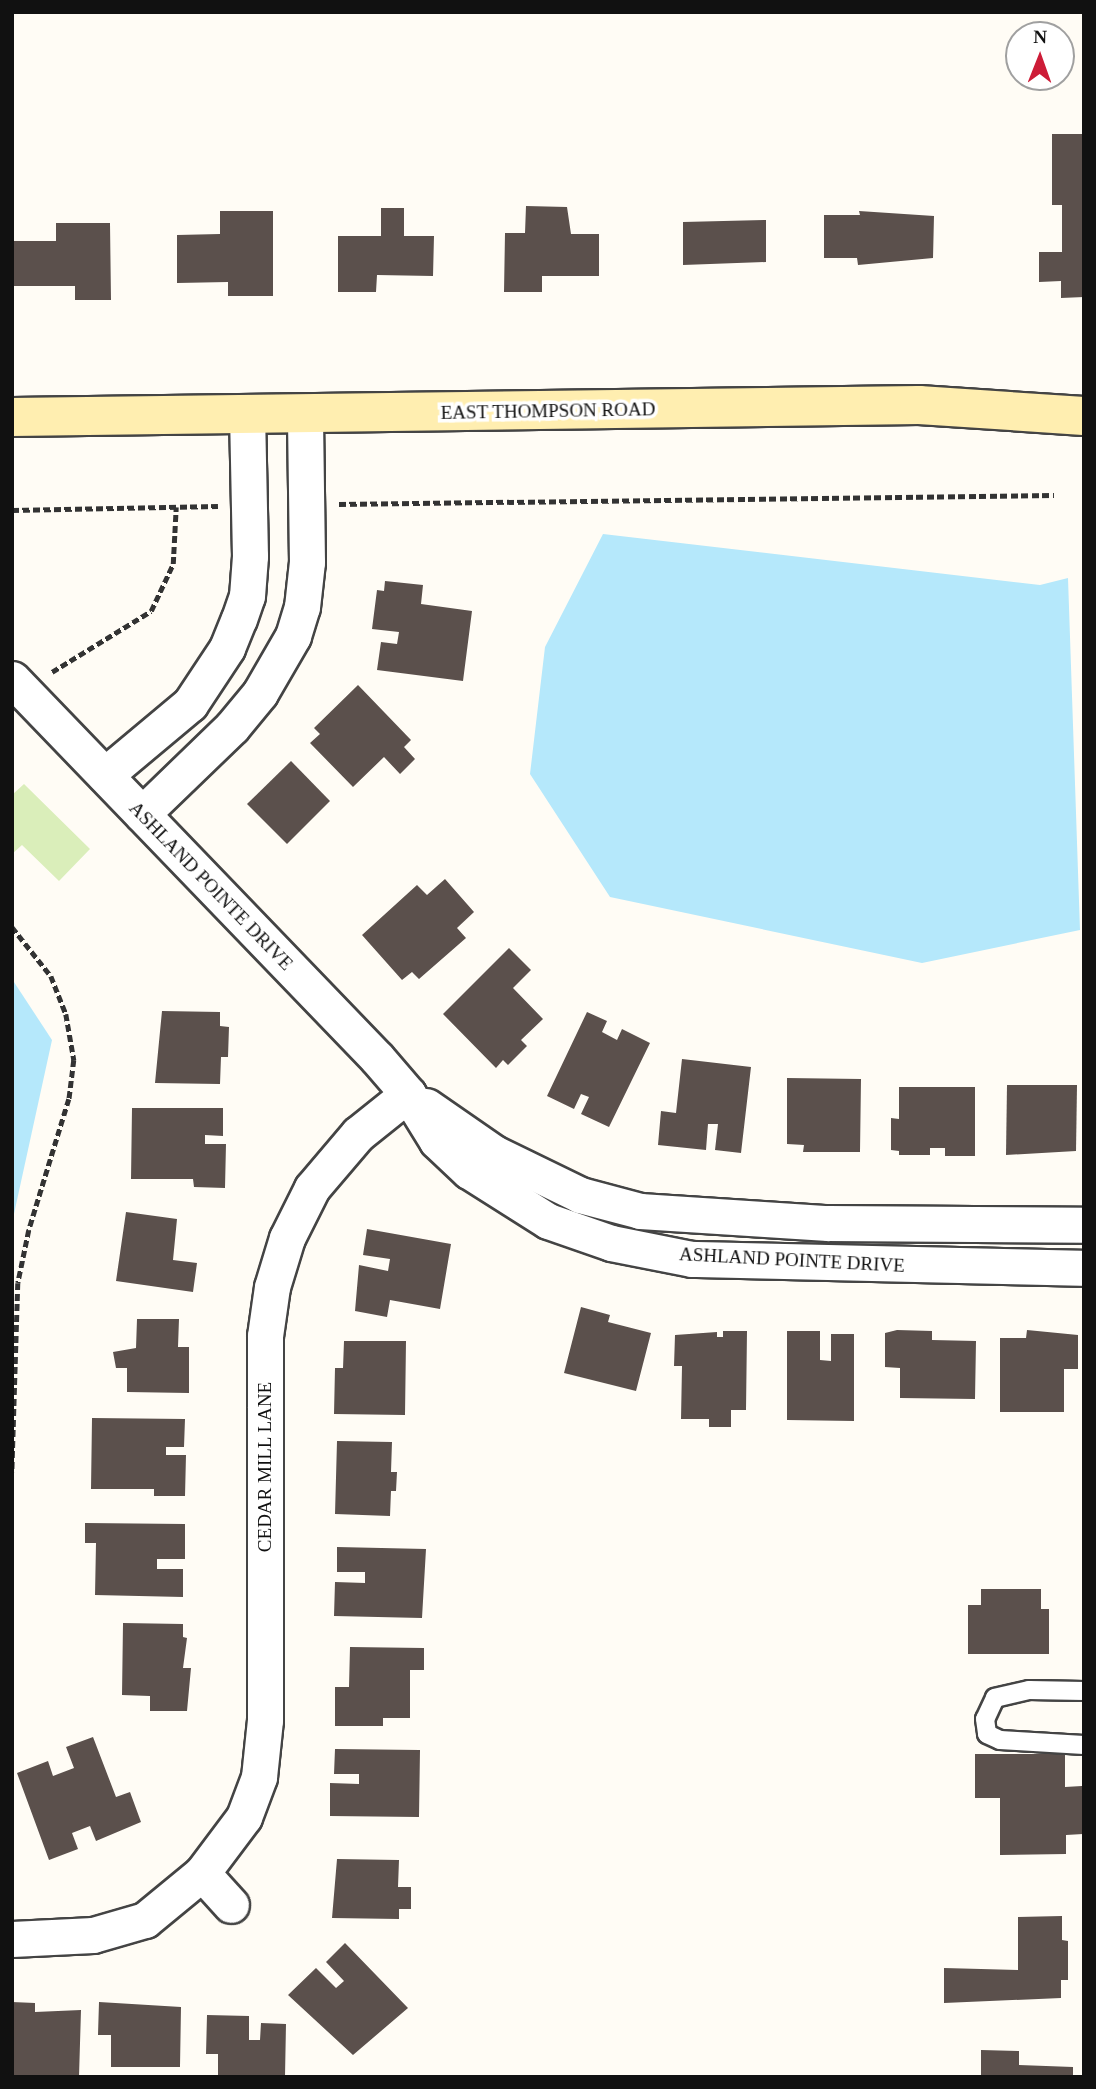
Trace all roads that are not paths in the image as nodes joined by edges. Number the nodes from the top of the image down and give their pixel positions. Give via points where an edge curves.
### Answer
1 (305, 415) junction
2 (247, 416) junction
3 (1084, 416) edge
4 (12, 417) edge
5 (214, 670) junction
6 (20, 687) edge
7 (254, 701) junction
8 (105, 775) junction
9 (142, 814) junction
10 (408, 1094) junction
11 (981, 1224) junction
12 (1084, 1225) edge
13 (981, 1267) junction
14 (1084, 1268) edge
15 (1084, 1691) edge
16 (1084, 1745) edge
17 (202, 1873) junction
18 (231, 1905) dead end
19 (12, 1939) edge

1 - 2 main road, EAST THOMPSON ROAD
1 - 3 main road, EAST THOMPSON ROAD via 919,405
1 - 7 street via 302,607 293,636
2 - 4 main road, EAST THOMPSON ROAD
2 - 5 street via 247,596
5 - 7 street
5 - 8 street via 190,704
6 - 8 street, ASHLAND POINTE DRIVE
7 - 9 street
8 - 9 street, ASHLAND POINTE DRIVE
9 - 10 street, ASHLAND POINTE DRIVE
10 - 11 street, ASHLAND POINTE DRIVE via 494,1153 580,1195 640,1211 828,1223
10 - 13 street, ASHLAND POINTE DRIVE via 437,1141 469,1171 548,1222 611,1243 692,1259
10 - 17 street, CEDAR MILL LANE via 358,1134 312,1188 287,1238 272,1287 264,1336 265,1720 259,1777 244,1816
11 - 12 street, ASHLAND POINTE DRIVE
11 - 13 street
13 - 14 street, ASHLAND POINTE DRIVE
15 - 16 lane via 1029,1690 995,1698 985,1719 987,1734 1000,1740
17 - 18 street
17 - 19 street, CEDAR MILL LANE via 145,1920 93,1935

